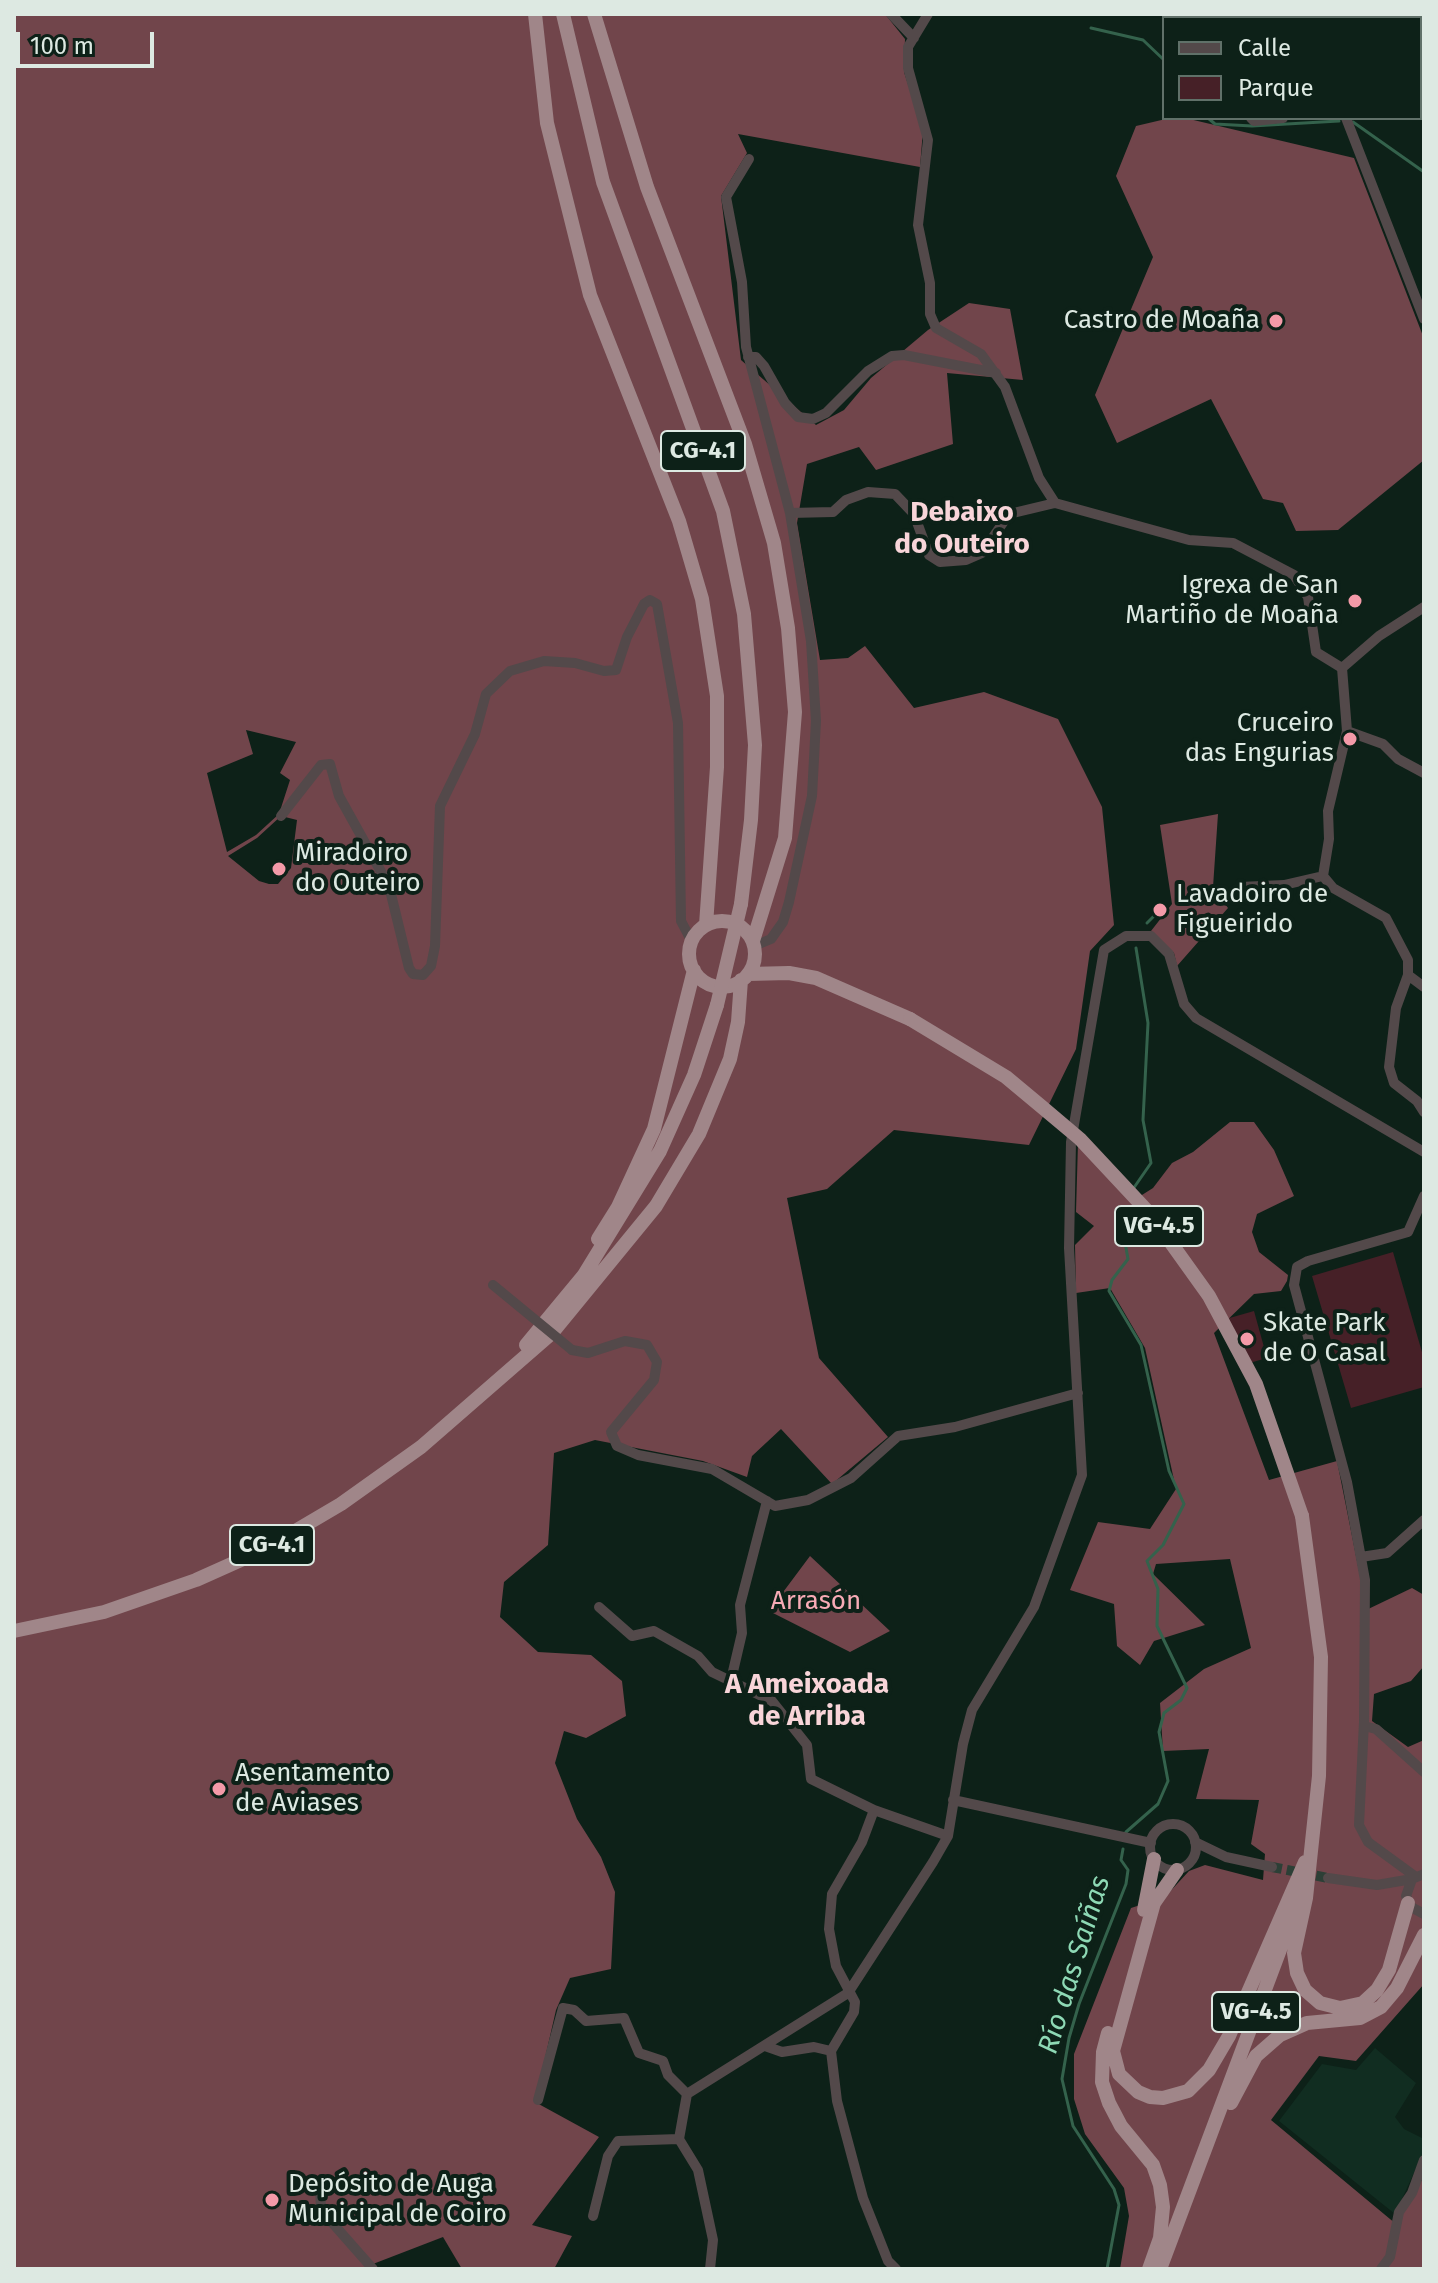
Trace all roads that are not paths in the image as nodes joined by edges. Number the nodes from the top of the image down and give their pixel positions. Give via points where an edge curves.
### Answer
1 (535, 14) edge
2 (563, 14) edge
3 (594, 14) edge
4 (891, 14) edge
5 (928, 14) edge
6 (914, 38) junction
7 (1347, 120) edge
8 (749, 159) dead end
9 (1424, 319) edge
10 (748, 357) junction
11 (996, 373) junction
12 (1055, 503) junction
13 (790, 513) junction
14 (1424, 607) edge
15 (1342, 668) junction
16 (1347, 731) junction
17 (1424, 773) edge
18 (281, 816) dead end
19 (1323, 876) junction
20 (1240, 887) dead end
21 (706, 925) junction
22 (692, 942) junction
23 (754, 947) junction
24 (694, 970) junction
25 (789, 973) junction
26 (1408, 975) junction
27 (745, 977) junction
28 (1424, 987) edge
29 (1424, 1112) edge
30 (1424, 1152) edge
31 (1424, 1196) edge
32 (493, 1285) dead end
33 (545, 1323) junction
34 (492, 1385) junction
35 (1078, 1393) junction
36 (767, 1501) junction
37 (1424, 1520) edge
38 (1361, 1557) junction
39 (599, 1607) dead end
40 (14, 1631) edge
41 (731, 1680) junction
42 (1364, 1726) junction
43 (1424, 1772) edge
44 (953, 1800) junction
45 (874, 1810) junction
46 (1314, 1818) junction
47 (948, 1836) junction
48 (1195, 1842) junction
49 (1151, 1843) junction
50 (1226, 1857) junction
51 (1154, 1859) junction
52 (1305, 1862) junction
53 (1184, 1866) junction
54 (1272, 1867) tunnel mouth
55 (1417, 1877) edge
56 (1328, 1878) tunnel mouth
57 (1377, 1885) junction
58 (1407, 1902) junction
59 (1424, 1914) edge
60 (1424, 1935) edge
61 (848, 1993) junction
62 (765, 2046) junction
63 (831, 2051) junction
64 (687, 2094) junction
65 (538, 2100) dead end
66 (679, 2139) junction
67 (1202, 2160) junction
68 (1424, 2160) edge
69 (320, 2187) dead end
70 (593, 2216) dead end
71 (892, 2265) edge
72 (373, 2269) edge
73 (710, 2269) edge
74 (1149, 2269) edge
75 (1160, 2269) edge
76 (1381, 2269) edge

1 - 21 highway via 547,123 590,295 679,521 702,599 717,696
2 - 33 highway, CG-4.1, bridge via 603,182 718,496 744,614 755,745 741,904 694,1075 660,1151 617,1227
3 - 23 highway via 647,187 745,444 774,543 795,712 785,838 759,912
4 - 6 street
5 - 6 street
6 - 11 street via 908,47 908,68 928,140 918,225 930,283 930,314 936,328 981,354
7 - 9 street
8 - 10 street via 726,197 742,282
10 - 11 street via 764,366 798,417 813,419 892,356
10 - 13 street
11 - 12 street via 1039,478
12 - 13 street via 1009,514 982,553 940,562 929,555 914,514 895,494 868,492 833,512
12 - 15 street via 1189,540 1233,543 1296,573 1308,597 1316,652
13 - 23 street via 811,641 816,721 812,796 783,922 771,939
14 - 15 street
15 - 16 street
16 - 17 street via 1383,744
16 - 19 street via 1328,811
18 - 22 street via 321,765 330,764 339,796 389,886 409,968 423,975 435,946 440,806 470,748 486,694 510,671 544,661 616,670 627,637 650,600 657,604 678,723 681,921
19 - 20 street
19 - 26 street via 1333,888 1386,918 1408,960
21 - 22 highway
21 - 23 highway via 738,925
22 - 24 highway
23 - 25 highway
23 - 27 highway
24 - 27 highway via 715,986
24 - 33 highway via 654,1129 618,1207
25 - 27 highway
25 - 46 highway, VG-4.5, bridge via 836,984 910,1019 1030,1097 1080,1139 1151,1215 1209,1296 1256,1384 1302,1516 1321,1657
26 - 28 street
26 - 29 street via 1396,1008 1389,1067 1394,1083
27 - 34 highway via 730,1059 699,1134 656,1206 552,1333
30 - 35 street via 1196,1018 1184,1004 1169,954 1151,936 1126,936 1104,950 1071,1142 1069,1248
31 - 38 street via 1408,1232 1297,1267 1294,1285 1347,1482
32 - 36 street, bridge via 572,1350 588,1353 625,1341 647,1345 657,1362 654,1380 611,1432 617,1446 712,1469
33 - 34 highway, CG-4.1
34 - 40 highway, CG-4.1 via 421,1447 341,1504 263,1550 104,1612
35 - 36 street via 955,1427 898,1436 851,1478 808,1500 775,1506
35 - 44 street via 1082,1475 1034,1607 972,1710
36 - 41 street via 740,1605 742,1633
37 - 38 street via 1387,1553
38 - 42 street
39 - 41 street via 632,1636 654,1631
41 - 45 street via 772,1701 807,1745 811,1779
42 - 43 street via 1376,1729
42 - 55 street via 1359,1825 1368,1842
44 - 47 street
44 - 49 street
45 - 47 street
45 - 61 street via 832,1894 829,1929
46 - 52 highway, VG-4.5
46 - 58 highway via 1294,1953 1305,1990 1320,2003 1340,2008 1363,2003 1389,1970
47 - 61 street
48 - 49 street via 1187,1829 1173,1825 1159,1830
48 - 50 street
48 - 53 street
49 - 51 street
50 - 53 street
50 - 54 street
51 - 53 street via 1164,1868
51 - 74 highway via 1103,2052 1102,2082 1121,2126 1153,2165 1160,2185 1160,2238
52 - 53 highway via 1236,2022 1209,2070 1188,2091 1150,2097 1119,2074 1113,2051 1154,1903
52 - 67 highway, VG-4.5 via 1287,1931
55 - 57 street
55 - 58 street via 1406,1890
56 - 57 street
57 - 58 street
58 - 59 street
60 - 67 highway via 1381,2007 1360,2018 1307,2023 1268,2044 1245,2073
61 - 62 street
61 - 63 street via 854,2012
62 - 63 street via 782,2052 814,2047
62 - 64 street
63 - 71 street via 837,2101 863,2198
64 - 65 street via 668,2075 663,2061 639,2053 624,2018 586,2021 563,2008
64 - 66 street
66 - 70 street via 618,2141 608,2156
66 - 73 street via 698,2170 713,2240
67 - 75 highway, VG-4.5
68 - 76 street via 1399,2212 1390,2257
69 - 72 street via 321,2210

